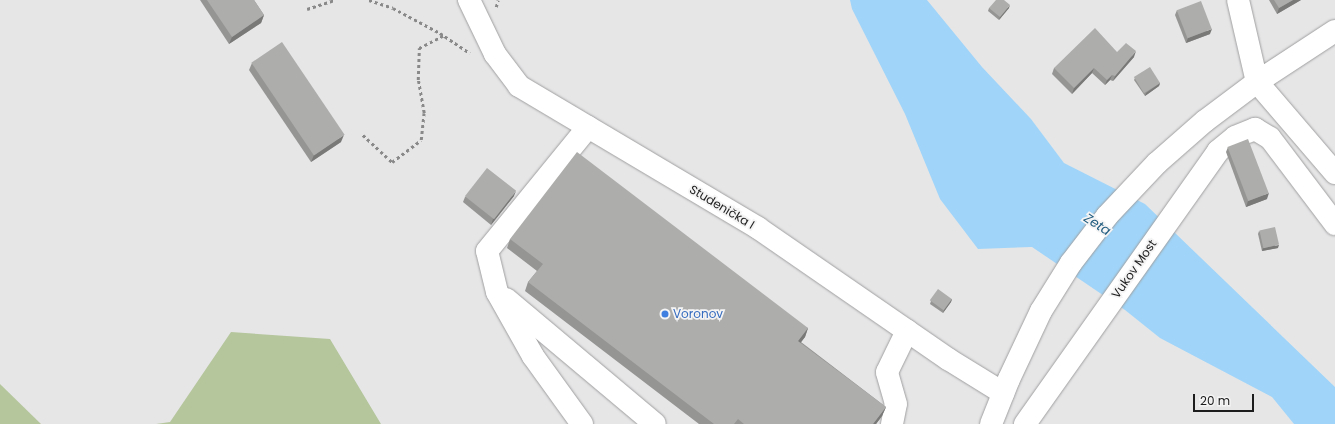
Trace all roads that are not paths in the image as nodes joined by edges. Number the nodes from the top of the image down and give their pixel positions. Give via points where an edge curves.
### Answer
1 (469, 0) edge
2 (1238, 0) edge
3 (1335, 31) edge
4 (1257, 82) junction
5 (588, 127) junction
6 (1335, 173) edge
7 (1335, 224) edge
8 (497, 292) junction
9 (907, 331) junction
10 (1003, 393) junction
11 (582, 424) edge
12 (655, 424) edge
13 (892, 424) edge
14 (991, 424) edge
15 (1024, 424) edge

1 - 5 street, Studenička I via 495,54 519,86
2 - 4 street
3 - 4 street
4 - 6 street
4 - 10 street via 1200,125 1115,206 1082,248 1047,301
5 - 8 street via 487,251
5 - 9 street, Studenička I via 758,228
7 - 15 street, Vukov Most via 1270,138 1255,129 1235,137 1218,150
8 - 11 street via 533,356
8 - 12 street
9 - 10 street, Studenička I
9 - 13 street via 887,372 896,404
10 - 14 street

